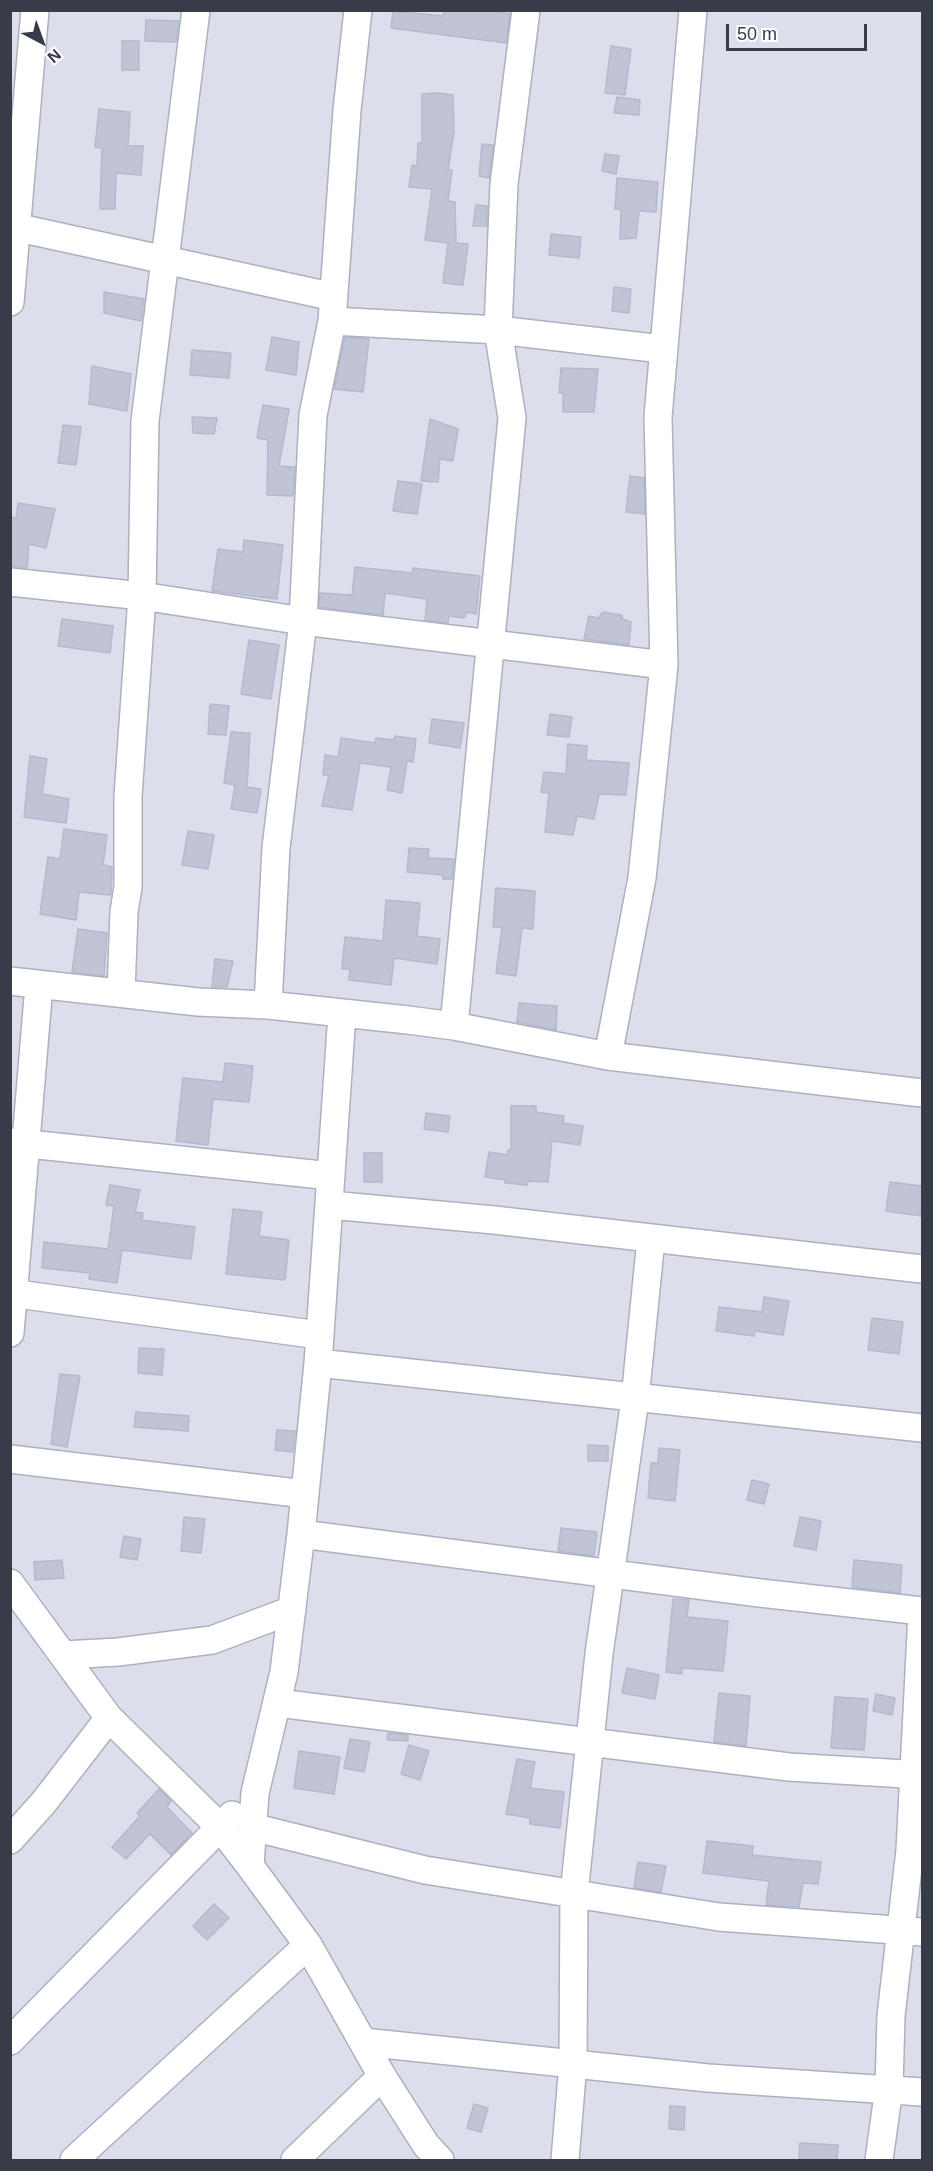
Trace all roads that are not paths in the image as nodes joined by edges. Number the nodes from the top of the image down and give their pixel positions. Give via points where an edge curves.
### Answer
1 (35, 10) edge
2 (196, 10) edge
3 (358, 10) edge
4 (526, 10) edge
5 (693, 10) edge
6 (14, 226) edge
7 (166, 260) junction
8 (10, 302) edge
9 (333, 309) junction
10 (498, 330) junction
11 (662, 349) junction
12 (10, 582) edge
13 (142, 596) junction
14 (303, 621) junction
15 (489, 645) junction
16 (664, 665) junction
17 (10, 981) edge
18 (39, 985) junction
19 (121, 993) junction
20 (268, 1005) junction
21 (342, 1014) junction
22 (454, 1026) junction
23 (608, 1056) junction
24 (922, 1093) edge
25 (18, 1143) edge
26 (331, 1176) junction
27 (330, 1205) junction
28 (651, 1239) junction
29 (922, 1269) edge
30 (12, 1293) edge
31 (10, 1333) edge
32 (319, 1335) junction
33 (318, 1363) junction
34 (635, 1399) junction
35 (922, 1428) edge
36 (10, 1459) edge
37 (305, 1494) junction
38 (301, 1534) junction
39 (609, 1573) junction
40 (14, 1596) edge
41 (292, 1610) junction
42 (922, 1612) edge
43 (64, 1655) junction
44 (278, 1703) junction
45 (109, 1718) junction
46 (589, 1744) junction
47 (918, 1774) edge
48 (255, 1793) junction
49 (220, 1827) junction
50 (252, 1827) junction
51 (10, 1840) edge
52 (250, 1866) junction
53 (574, 1894) junction
54 (912, 1931) edge
55 (308, 1946) junction
56 (10, 2041) edge
57 (363, 2042) junction
58 (573, 2063) junction
59 (382, 2076) junction
60 (889, 2088) junction
61 (922, 2092) edge
62 (425, 2155) edge
63 (74, 2160) edge
64 (295, 2160) edge
65 (565, 2160) edge
66 (879, 2160) edge

1 - 6 street
2 - 7 street
3 - 9 street
4 - 10 street via 504,184
5 - 11 street
6 - 7 street
6 - 8 street
7 - 9 street
7 - 13 street via 145,421
9 - 10 street
9 - 14 street via 313,415
10 - 11 street
10 - 15 street via 512,418
11 - 16 street via 658,417
12 - 13 street
13 - 14 street
13 - 19 street via 128,796 128,887
14 - 15 street
14 - 20 street via 276,848
15 - 16 street
15 - 22 street
16 - 23 street via 642,878
17 - 18 street
18 - 19 street
18 - 25 street
19 - 20 street
20 - 21 street
21 - 22 street
21 - 26 street
22 - 23 street
23 - 24 street
25 - 26 street
25 - 30 street
26 - 27 street
27 - 28 street
27 - 32 street
28 - 29 street
28 - 34 street
30 - 31 street
30 - 32 street
32 - 33 street
33 - 34 street
33 - 37 street
34 - 35 street
34 - 39 street
36 - 37 street
37 - 38 street
38 - 39 street
38 - 41 street
39 - 42 street
39 - 46 street
40 - 43 street
41 - 43 street via 212,1640
41 - 44 street
42 - 47 street
43 - 45 street
44 - 46 street
44 - 48 street
45 - 49 street
45 - 51 street
46 - 47 street via 789,1767
46 - 53 street
47 - 54 street via 910,1850
48 - 49 street
48 - 50 street
49 - 52 street
49 - 56 street
50 - 52 street
50 - 53 street via 425,1870
52 - 55 street
53 - 54 street via 719,1917
53 - 58 street
54 - 60 street via 891,2016
55 - 57 street
55 - 63 street
57 - 58 street
57 - 59 street
58 - 60 street via 708,2078
58 - 65 street
59 - 62 street
59 - 64 street
60 - 61 street
60 - 66 street

